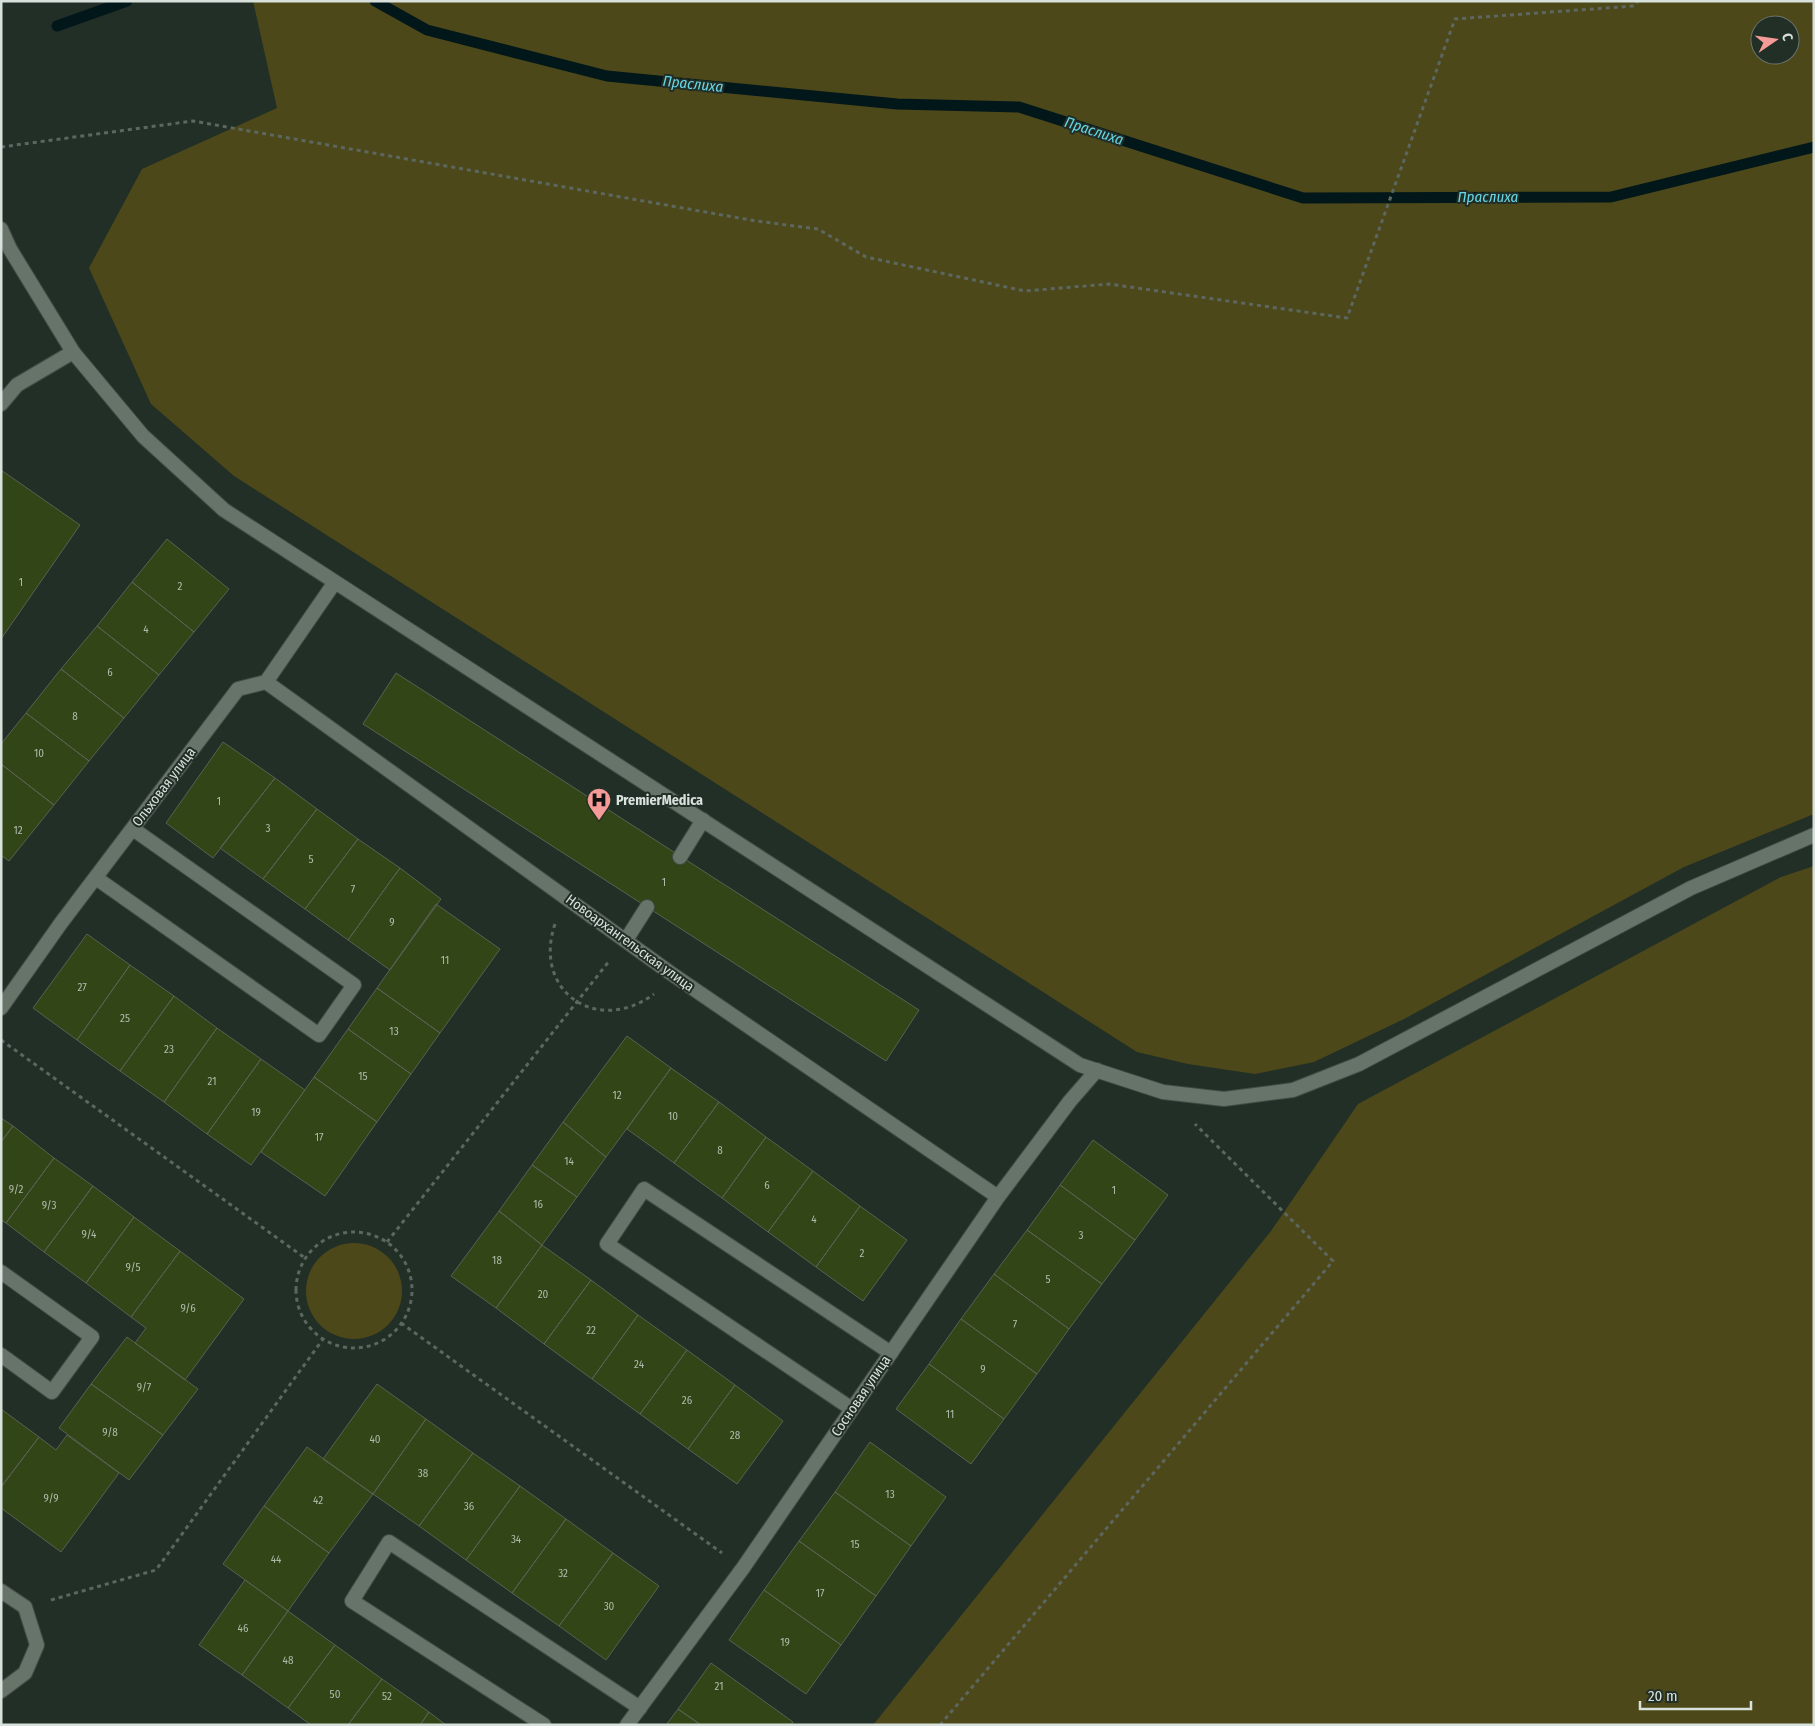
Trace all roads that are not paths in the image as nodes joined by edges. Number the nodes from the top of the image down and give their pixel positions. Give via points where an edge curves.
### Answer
1 (1, 229) edge
2 (74, 352) junction
3 (1, 404) edge
4 (335, 582) junction
5 (266, 682) junction
6 (703, 820) junction
7 (133, 829) junction
8 (1814, 835) edge
9 (680, 857) dead end
10 (96, 878) junction
11 (647, 907) dead end
12 (626, 940) junction
13 (1, 1008) edge
14 (1097, 1070) junction
15 (998, 1196) junction
16 (1, 1272) edge
17 (890, 1353) junction
18 (1, 1355) edge
19 (852, 1409) junction
20 (1, 1591) edge
21 (1, 1691) edge
22 (640, 1708) junction
23 (544, 1725) edge
24 (628, 1725) edge

1 - 2 street
2 - 3 street via 17,385
2 - 4 street via 143,436 224,510
4 - 5 street
4 - 6 street
5 - 7 street, Ольховая улица via 238,689
5 - 12 street, Новоархангельская улица
6 - 9 street
6 - 14 street via 1080,1065
7 - 10 street, Ольховая улица
7 - 10 street via 354,985 319,1035
8 - 14 street via 1691,888 1359,1064 1293,1090 1224,1099 1163,1092
10 - 13 street, Ольховая улица
11 - 12 street
12 - 15 street, Новоархангельская улица
14 - 15 street, Сосновая улица
15 - 17 street, Сосновая улица
16 - 18 street via 92,1337 52,1392
17 - 19 street, Сосновая улица
17 - 19 street via 644,1188 607,1244
19 - 22 street, Сосновая улица via 743,1568
20 - 21 street via 25,1607 37,1645 25,1673
22 - 23 street via 389,1542 352,1601
22 - 24 street, Сосновая улица

